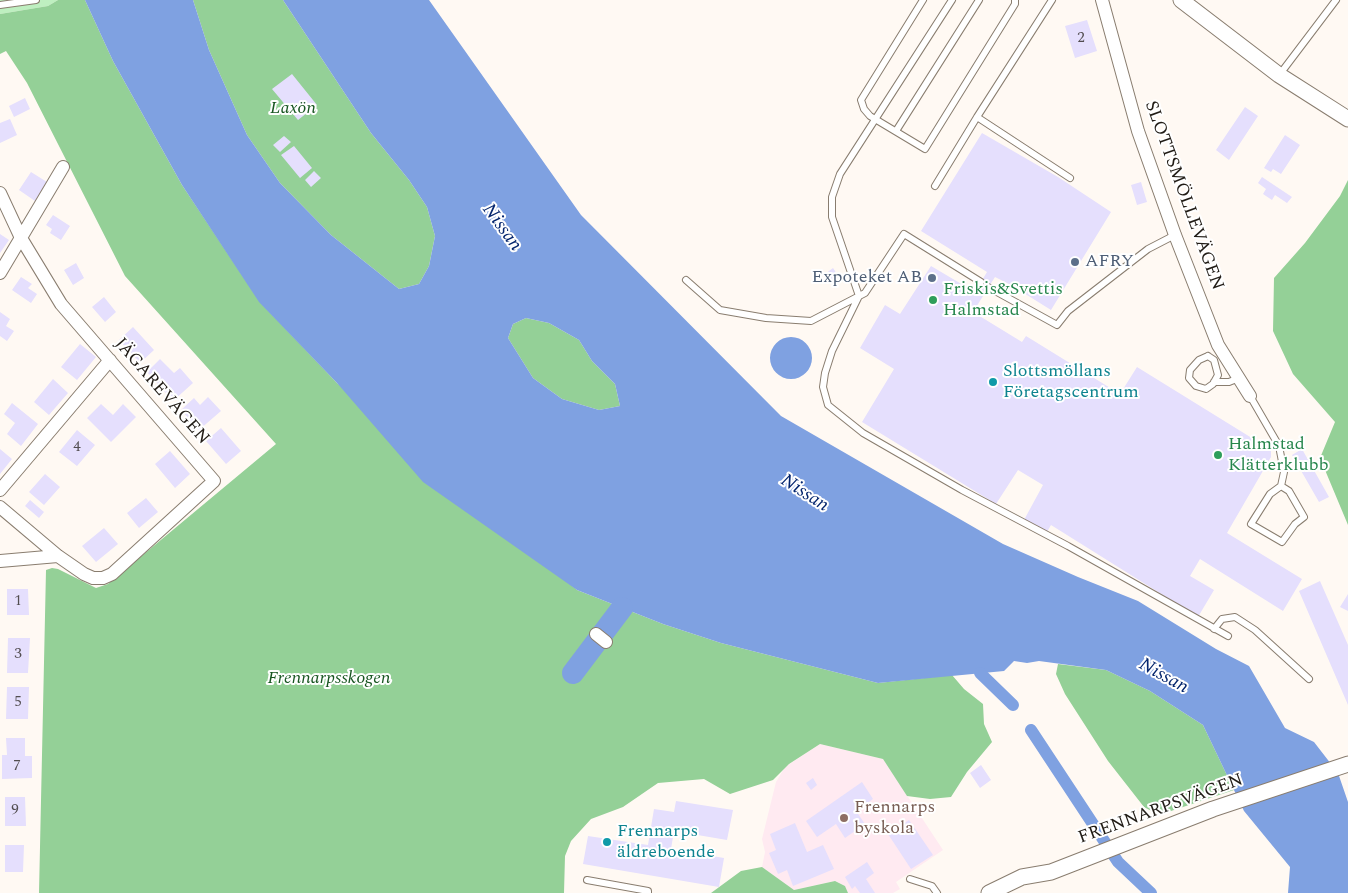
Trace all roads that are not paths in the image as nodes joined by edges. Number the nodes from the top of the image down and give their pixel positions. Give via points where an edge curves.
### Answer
1 (36, 0) edge
2 (923, 0) edge
3 (952, 0) edge
4 (979, 0) edge
5 (1015, 0) edge
6 (1052, 0) edge
7 (1102, 0) edge
8 (1181, 0) edge
9 (1336, 0) edge
10 (0, 5) edge
11 (1279, 76) junction
12 (976, 117) junction
13 (876, 119) junction
14 (1348, 119) edge
15 (896, 132) junction
16 (63, 167) dead end
17 (1070, 178) dead end
18 (935, 186) dead end
19 (0, 193) edge
20 (1175, 235) junction
21 (21, 238) junction
22 (0, 273) edge
23 (686, 280) dead end
24 (981, 282) dead end
25 (988, 286) dead end
26 (859, 296) junction
27 (110, 360) junction
28 (1239, 378) junction
29 (1214, 382) junction
30 (1250, 396) joint
31 (1281, 486) junction
32 (0, 490) edge
33 (0, 507) edge
34 (58, 556) junction
35 (0, 561) edge
36 (1214, 629) junction
37 (1228, 636) dead end
38 (1309, 679) dead end
39 (1348, 764) edge
40 (910, 878) dead end
41 (587, 880) dead end
42 (648, 893) edge
43 (937, 893) edge
44 (989, 893) edge

1 - 10 lane
2 - 13 lane via 861,100 864,109
3 - 13 lane
4 - 15 lane
5 - 15 lane via 925,149
6 - 12 lane
7 - 20 street, SLOTTSMÖLLEVÄGEN via 1138,131
8 - 11 street
9 - 11 lane
11 - 14 street
12 - 17 lane
12 - 18 lane
13 - 15 lane
13 - 26 lane via 840,174 832,197 832,217
16 - 21 street
19 - 21 street, JÄGAREVÄGEN
20 - 25 lane via 1148,250 1068,311 1057,325
20 - 28 street, SLOTTSMÖLLEVÄGEN via 1218,345
21 - 22 street
21 - 27 street, JÄGAREVÄGEN via 61,304
23 - 26 lane via 720,310 766,318 811,321
24 - 26 lane via 904,234 865,294
26 - 36 lane via 825,373 823,387 828,405 863,432 953,485
27 - 32 street
27 - 34 street, JÄGAREVÄGEN via 214,481 112,574 93,578
28 - 29 lane
28 - 30 street, SLOTTSMÖLLEVÄGEN
29 - 29 lane via 1218,375 1216,366 1208,356 1190,370 1189,378 1196,386 1206,389
30 - 31 lane via 1279,446 1284,472
31 - 31 lane via 1289,491 1304,517 1282,542 1251,524 1270,494
33 - 34 street
34 - 35 street
36 - 37 lane
36 - 38 lane via 1222,619 1235,617 1255,630
39 - 44 street, FRENNARPSVÄGEN via 1213,809 1051,872 1022,877
40 - 43 lane via 932,886
41 - 42 lane

